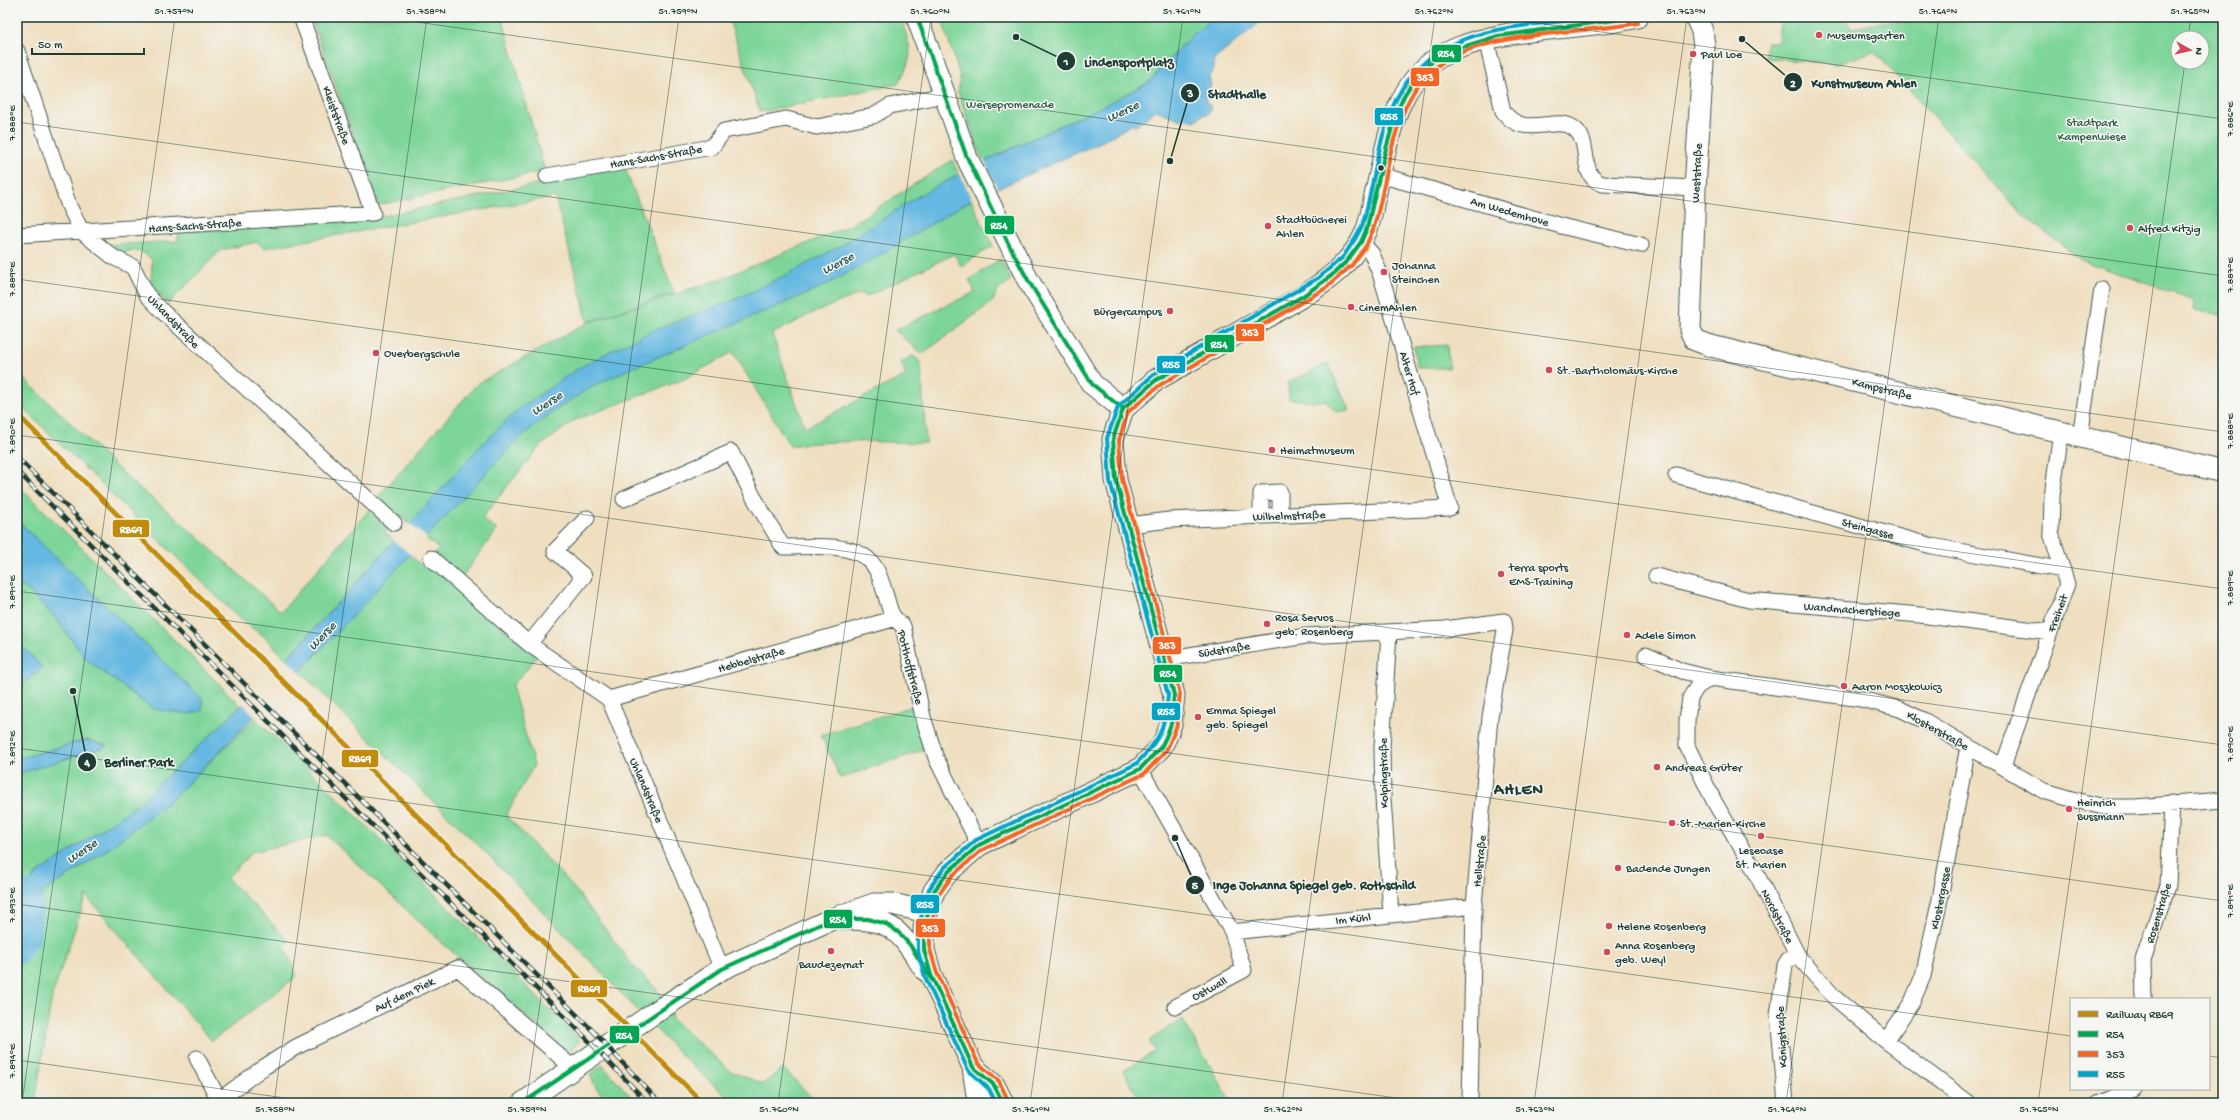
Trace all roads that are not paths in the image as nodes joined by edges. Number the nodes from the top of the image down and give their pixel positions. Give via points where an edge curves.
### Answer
1 (301, 17) edge
2 (917, 17) edge
3 (1637, 17) edge
4 (1696, 17) edge
5 (1486, 39) junction
6 (17, 51) edge
7 (944, 95) junction
8 (1380, 175) junction
9 (547, 176) dead end
10 (1695, 188) junction
11 (373, 213) joint
12 (82, 232) junction
13 (17, 235) edge
14 (1361, 242) junction
15 (1641, 245) dead end
16 (2102, 289) dead end
17 (1690, 330) joint
18 (1123, 409) junction
19 (2070, 434) junction
20 (2223, 472) edge
21 (1676, 475) dead end
22 (624, 499) dead end
23 (1450, 508) joint
24 (1261, 516) junction
25 (1280, 516) junction
26 (587, 518) dead end
27 (394, 523) dead end
28 (1129, 525) junction
29 (431, 558) dead end
30 (2063, 570) junction
31 (1656, 576) dead end
32 (893, 619) junction
33 (1504, 621) joint
34 (1389, 632) junction
35 (2050, 632) junction
36 (529, 644) junction
37 (1646, 655) dead end
38 (1165, 659) junction
39 (1710, 678) junction
40 (609, 699) junction
41 (1968, 746) junction
42 (2003, 766) junction
43 (1140, 768) junction
44 (2223, 800) edge
45 (2172, 803) junction
46 (979, 845) junction
47 (1474, 906) junction
48 (927, 912) junction
49 (1391, 914) junction
50 (832, 920) junction
51 (1232, 932) junction
52 (1798, 956) junction
53 (722, 970) junction
54 (935, 985) junction
55 (2144, 998) edge
56 (1175, 1007) dead end
57 (1886, 1041) junction
58 (197, 1058) dead end
59 (973, 1067) junction
60 (573, 1068) junction
61 (2130, 1090) edge
62 (220, 1102) edge
63 (523, 1103) edge
64 (981, 1103) edge
65 (1003, 1103) edge
66 (1470, 1103) edge
67 (1786, 1103) edge
68 (1970, 1103) edge
69 (2098, 1103) edge

1 - 11 street, Kleiststraße
2 - 7 street
3 - 5 street via 1607,24 1522,32
4 - 10 street, Weststraße via 1702,31 1704,46
5 - 8 street via 1454,49 1434,59 1417,76 1397,108
5 - 10 street via 1503,111 1508,118 1516,124 1525,126 1564,125 1576,130 1582,140 1590,176 1596,182
6 - 12 street, Uhlandstraße via 69,206
7 - 9 street, Hans-Sachs-Straße via 890,106 873,116 817,127 786,119 724,131 712,147
7 - 18 street via 967,157 1028,280 1092,384
8 - 14 street via 1369,222
8 - 15 street, Am Wedemhove via 1565,227
10 - 17 street, Weststraße
11 - 12 street, Hans-Sachs-Straße
12 - 13 street, Hans-Sachs-Straße
12 - 27 street, Uhlandstraße via 113,257 133,267 148,294 163,312
14 - 18 street via 1343,266 1322,284 1156,380
14 - 23 street, Alter Hof via 1372,254 1381,276
16 - 19 street
17 - 19 street, Kampstraße via 1695,340 1703,344
18 - 28 street via 1112,439 1116,480
19 - 20 street, Kampstraße
19 - 30 street, Freiheit via 2052,496 2051,533
21 - 30 street, Steingasse via 1932,546
22 - 32 street, Potthoffstraße via 731,452 783,547 827,547 856,551 870,560 879,575
23 - 25 street, Wilhelmstraße
24 - 25 street, Wilhelmstraße
24 - 25 street via 1261,493 1280,492
24 - 28 street, Wilhelmstraße via 1169,520
26 - 36 street via 555,551 584,576
28 - 38 street
29 - 36 street
30 - 35 street, Freiheit via 2067,584
31 - 35 street, Wandmacherstiege via 1749,600 1920,615
32 - 40 street, Hebbelstraße
32 - 46 street, Potthoffstraße via 903,626 923,717 936,758
33 - 34 street, Südstraße via 1445,629
33 - 47 street, Hellstraße via 1505,630 1490,717
34 - 38 street, Südstraße via 1306,636
34 - 49 street, Kolpingstraße via 1382,755
35 - 42 street, Freiheit
36 - 40 street
37 - 39 street, Klosterstraße via 1687,672
38 - 43 street via 1174,695 1171,724 1161,747
39 - 41 street, Klosterstraße via 1861,699 1900,709
39 - 52 street, Nordstraße via 1697,687 1690,698 1687,746
40 - 53 street, Uhlandstraße
41 - 42 street, Klosterstraße
41 - 57 street, Klostergasse via 1923,976 1912,1002
42 - 45 street, Klosterstraße via 2044,791 2103,807
43 - 46 street
43 - 51 street
44 - 45 street, Klosterstraße
45 - 55 street, Rosenstraße via 2168,885 2143,960
46 - 48 street via 943,877 934,891
47 - 49 street, Im Kühl
47 - 66 street, Hellstraße
48 - 50 street via 908,906 874,904
48 - 54 street via 924,950
49 - 51 street, Im Kühl
50 - 53 street
50 - 54 street via 868,919 886,924 898,932 910,946
51 - 56 street, Ostwall via 1244,970
52 - 57 street, Nordstraße via 1835,998
52 - 67 street, Königstraße via 1788,960 1785,966 1778,1015
53 - 60 street
54 - 59 street
57 - 68 street, Nordstraße
58 - 62 street, Auf dem Piek
59 - 64 street via 977,1095
59 - 65 street via 994,1085
60 - 62 street, Auf dem Piek via 458,968 296,1047 264,1067
60 - 63 street
61 - 69 street

